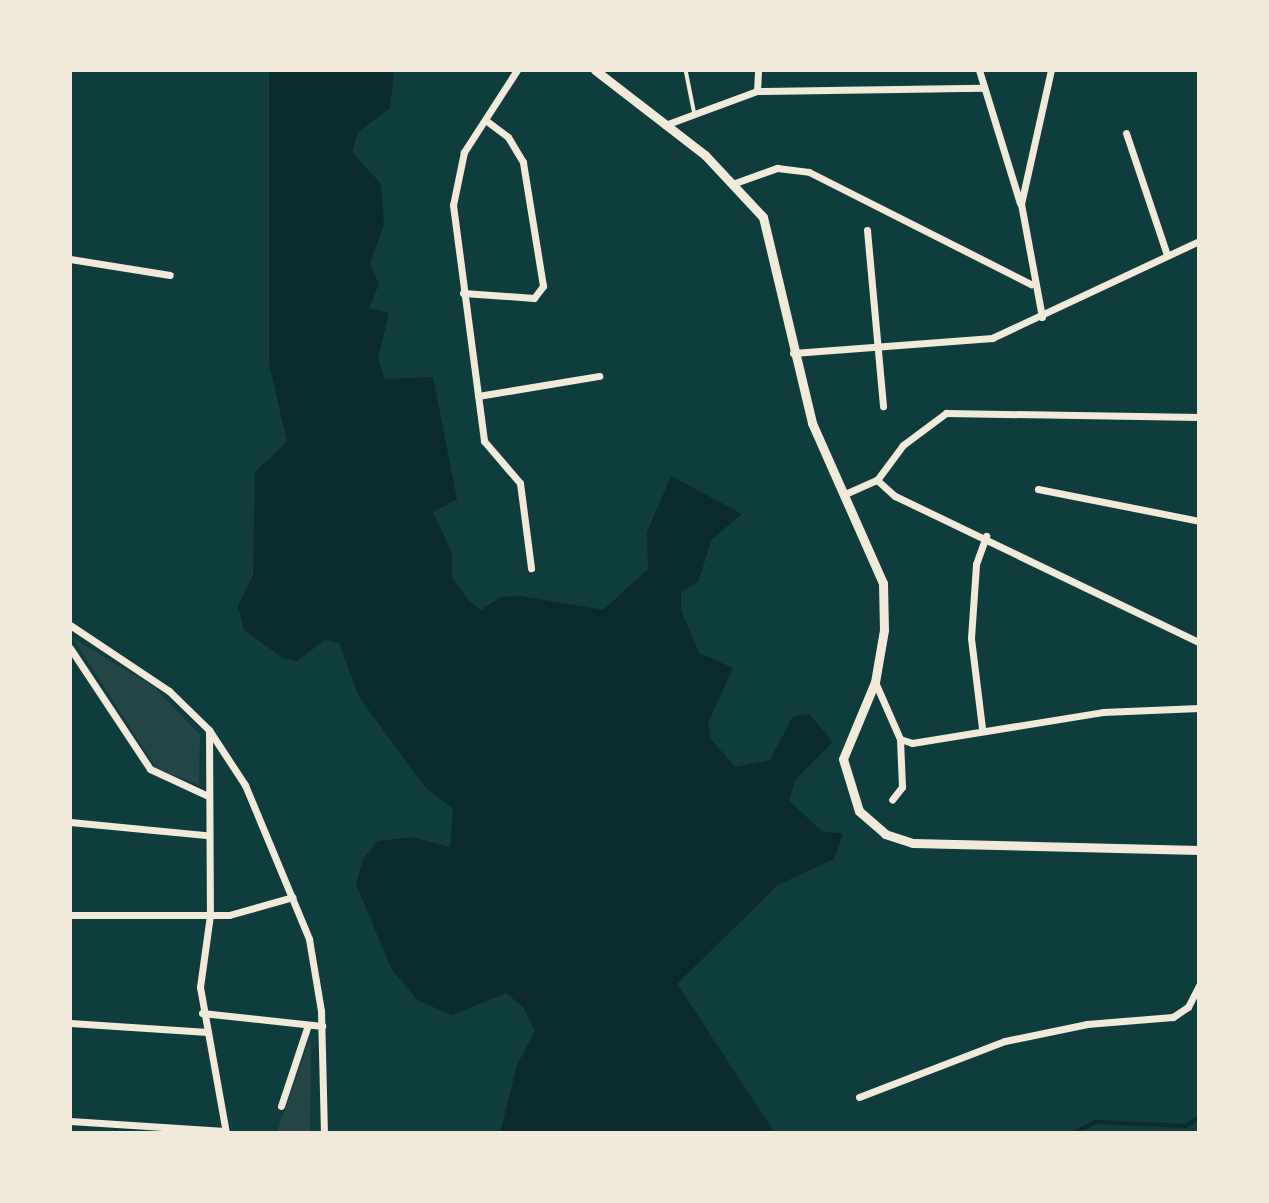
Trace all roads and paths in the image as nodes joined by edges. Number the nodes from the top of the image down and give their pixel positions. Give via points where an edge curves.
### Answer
1 (517, 70) edge
2 (595, 70) edge
3 (686, 70) edge
4 (758, 70) edge
5 (979, 70) edge
6 (1051, 70) edge
7 (982, 88) junction
8 (757, 91) junction
9 (694, 110) junction
10 (488, 122) junction
11 (665, 125) junction
12 (1126, 133) dead end
13 (734, 183) junction
14 (1021, 204) junction
15 (867, 230) dead end
16 (1199, 241) edge
17 (1167, 255) junction
18 (70, 259) edge
19 (170, 275) dead end
20 (1031, 284) junction
21 (463, 293) junction
22 (1042, 317) junction
23 (876, 351) junction
24 (793, 353) junction
25 (599, 376) dead end
26 (478, 396) junction
27 (883, 406) dead end
28 (1199, 416) edge
29 (878, 477) junction
30 (1038, 488) dead end
31 (845, 494) junction
32 (1199, 520) edge
33 (986, 536) junction
34 (531, 568) dead end
35 (70, 625) edge
36 (1199, 642) edge
37 (70, 648) edge
38 (875, 682) junction
39 (1199, 708) edge
40 (982, 728) junction
41 (209, 730) junction
42 (900, 739) junction
43 (206, 795) junction
44 (891, 800) dead end
45 (70, 822) edge
46 (206, 835) junction
47 (1199, 850) edge
48 (293, 897) junction
49 (70, 915) edge
50 (210, 915) junction
51 (1199, 985) edge
52 (202, 1013) junction
53 (70, 1023) edge
54 (308, 1025) junction
55 (322, 1026) junction
56 (208, 1031) junction
57 (859, 1097) dead end
58 (281, 1107) dead end
59 (70, 1121) edge
60 (225, 1132) edge
61 (324, 1133) edge

1 - 10 street
2 - 11 street
3 - 9 lane
4 - 8 street
5 - 7 street
6 - 14 street
7 - 8 street
7 - 14 street
8 - 9 street
9 - 11 street
10 - 21 street via 464,152 455,179
10 - 21 street via 508,137 523,162 542,286 534,298
11 - 13 street
12 - 17 street
13 - 20 street via 776,168 809,172
13 - 24 street via 763,217
14 - 20 street
15 - 23 street
16 - 17 street
17 - 22 street
18 - 19 street
20 - 22 street
21 - 26 street
22 - 23 street via 970,343
23 - 24 street
23 - 27 street
24 - 31 street via 811,423
25 - 26 street
26 - 34 street via 487,450 520,482
28 - 29 street via 946,413 903,446
29 - 31 street
29 - 33 street via 895,496
30 - 32 street
31 - 38 street via 883,583 884,630
33 - 36 street
33 - 40 street via 976,564 971,638
35 - 41 street via 169,691
37 - 43 street via 150,769
38 - 42 street
38 - 47 street via 849,740 846,779 850,798 872,824 913,843
39 - 40 street via 1132,709
40 - 42 street via 919,743
41 - 43 street
41 - 48 street via 245,785
42 - 44 street via 902,787
43 - 46 street
45 - 46 street
46 - 50 street
48 - 50 street via 257,911
48 - 55 street via 309,939
49 - 50 street
50 - 52 street
51 - 57 street via 1188,1007 1173,1017 1087,1024 1005,1041
52 - 54 street
52 - 56 street
53 - 56 street
54 - 55 street
54 - 58 street
55 - 61 street
56 - 60 street
59 - 60 street

